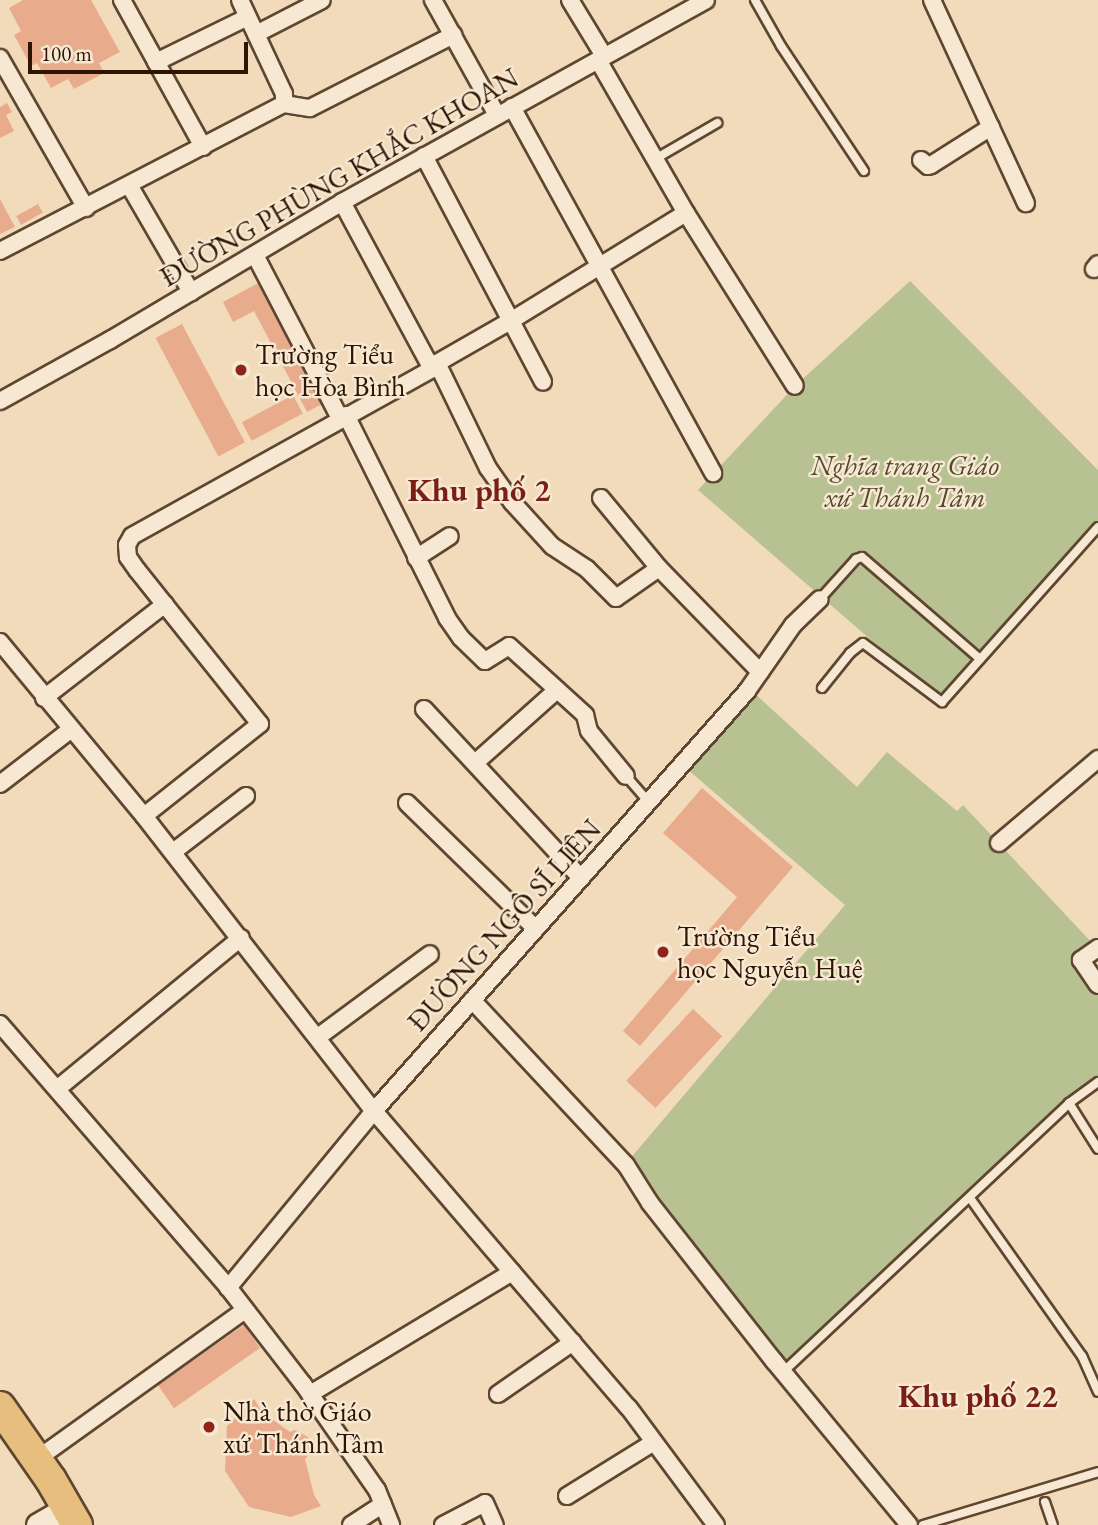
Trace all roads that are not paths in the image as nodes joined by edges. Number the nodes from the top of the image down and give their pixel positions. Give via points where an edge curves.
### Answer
1 (122, 0) edge
2 (240, 0) edge
3 (322, 0) edge
4 (433, 0) edge
5 (570, 0) edge
6 (706, 0) edge
7 (755, 0) edge
8 (932, 0) edge
9 (248, 18) junction
10 (256, 34) junction
11 (453, 35) junction
12 (0, 58) edge
13 (601, 58) junction
14 (156, 62) junction
15 (284, 104) junction
16 (505, 111) junction
17 (717, 122) dead end
18 (991, 127) junction
19 (203, 147) junction
20 (424, 156) junction
21 (655, 159) junction
22 (921, 160) dead end
23 (864, 171) dead end
24 (129, 184) junction
25 (342, 202) junction
26 (1026, 203) dead end
27 (86, 208) junction
28 (686, 213) junction
29 (0, 251) edge
30 (255, 255) junction
31 (598, 268) junction
32 (191, 292) junction
33 (512, 320) junction
34 (434, 366) junction
35 (543, 382) dead end
36 (795, 386) dead end
37 (0, 401) edge
38 (343, 417) junction
39 (713, 474) dead end
40 (601, 498) dead end
41 (1098, 527) edge
42 (450, 536) dead end
43 (416, 558) junction
44 (659, 568) junction
45 (820, 599) joint
46 (165, 604) junction
47 (0, 642) edge
48 (980, 659) junction
49 (760, 672) junction
50 (822, 688) dead end
51 (557, 690) junction
52 (44, 698) junction
53 (424, 709) dead end
54 (70, 730) junction
55 (1098, 759) edge
56 (475, 763) junction
57 (626, 776) joint
58 (0, 784) edge
59 (246, 796) dead end
60 (649, 802) junction
61 (407, 803) dead end
62 (144, 817) junction
63 (999, 843) dead end
64 (173, 852) junction
65 (581, 878) junction
66 (536, 929) junction
67 (241, 938) junction
68 (1098, 948) edge
69 (430, 954) dead end
70 (1098, 985) edge
71 (472, 1000) junction
72 (0, 1024) edge
73 (318, 1037) junction
74 (1098, 1082) edge
75 (57, 1089) junction
76 (1069, 1103) junction
77 (374, 1111) junction
78 (1098, 1149) edge
79 (970, 1198) junction
80 (512, 1272) junction
81 (228, 1288) junction
82 (246, 1310) junction
83 (573, 1342) junction
84 (783, 1372) junction
85 (1098, 1392) edge
86 (310, 1394) junction
87 (498, 1394) dead end
88 (0, 1407) edge
89 (654, 1442) junction
90 (37, 1459) junction
91 (1098, 1472) edge
92 (567, 1496) dead end
93 (1045, 1502) dead end
94 (383, 1504) junction
95 (72, 1516) edge
96 (38, 1525) edge
97 (351, 1525) edge
98 (391, 1525) edge
99 (443, 1525) edge
100 (495, 1525) edge
101 (716, 1525) edge
102 (909, 1525) edge
103 (923, 1525) edge
104 (1053, 1525) edge

1 - 14 street
2 - 9 street
3 - 10 street
4 - 11 street
5 - 13 street
6 - 13 street, ĐƯỜNG PHÙNG KHẮC KHOAN
7 - 23 lane
8 - 18 street
9 - 10 street
9 - 14 street
10 - 15 street via 284,94
11 - 15 street via 310,108
11 - 16 street
12 - 27 street
13 - 16 street, ĐƯỜNG PHÙNG KHẮC KHOAN
13 - 21 street
14 - 19 street
15 - 19 street
16 - 20 street, ĐƯỜNG PHÙNG KHẮC KHOAN
16 - 31 street
17 - 21 lane
18 - 22 street via 931,165
18 - 26 street
19 - 24 street
20 - 25 street, ĐƯỜNG PHÙNG KHẮC KHOAN
20 - 33 street
21 - 28 street
24 - 27 street
24 - 32 street
25 - 30 street, ĐƯỜNG PHÙNG KHẮC KHOAN
25 - 34 street
27 - 29 street
28 - 31 street
28 - 36 street
30 - 32 street, ĐƯỜNG PHÙNG KHẮC KHOAN
30 - 38 street
31 - 33 street
31 - 39 street
32 - 37 street, ĐƯỜNG PHÙNG KHẮC KHOAN
33 - 34 street
33 - 35 street
34 - 38 street
34 - 44 street via 488,468 552,546 587,569 617,598
38 - 43 street
38 - 46 street via 132,536 128,557
40 - 44 street
41 - 48 lane
42 - 43 street
43 - 51 street via 447,618 485,661 509,646
44 - 49 street
45 - 48 lane via 862,557
45 - 49 street, ĐƯỜNG NGÔ SĨ LIÊN via 793,625
46 - 52 street
46 - 62 street via 260,724
47 - 52 street
48 - 50 lane via 942,702 863,643
49 - 60 street, ĐƯỜNG NGÔ SĨ LIÊN
51 - 56 street
51 - 57 street via 585,715 589,731
52 - 54 street
53 - 56 street
54 - 58 street
54 - 62 street
55 - 63 street
56 - 65 street
57 - 60 lane
59 - 64 street
60 - 65 street, ĐƯỜNG NGÔ SĨ LIÊN
61 - 66 street
62 - 64 street
64 - 67 street
65 - 66 street, ĐƯỜNG NGÔ SĨ LIÊN
66 - 71 street, ĐƯỜNG NGÔ SĨ LIÊN
67 - 73 street
67 - 75 street
68 - 70 street via 1081,960
69 - 73 street
71 - 77 street, ĐƯỜNG NGÔ SĨ LIÊN
71 - 84 street via 626,1165 650,1203
72 - 75 street
73 - 77 street
74 - 76 lane
75 - 81 street
76 - 78 lane
76 - 79 lane
77 - 80 street
77 - 81 street, ĐƯỜNG NGÔ SĨ LIÊN
79 - 84 lane
79 - 85 lane via 1083,1356
80 - 83 street
80 - 86 street
81 - 82 street
82 - 86 street
82 - 90 street
83 - 87 street
83 - 89 street
84 - 102 street
86 - 94 street
88 - 90 highway
89 - 92 street
89 - 101 street
90 - 95 highway
91 - 103 lane
93 - 104 lane
94 - 97 street
94 - 98 street
95 - 96 main road
99 - 100 street via 485,1503

